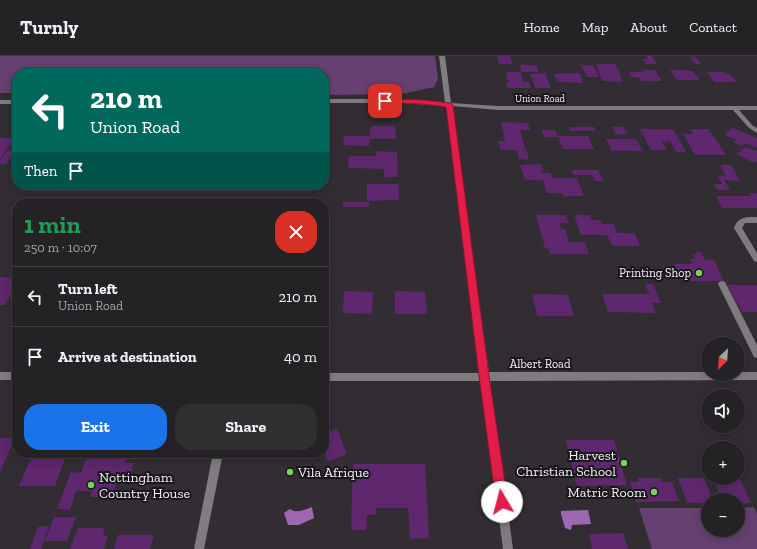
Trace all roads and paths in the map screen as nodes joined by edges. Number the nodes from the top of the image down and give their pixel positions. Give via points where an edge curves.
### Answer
1 (442, 56) edge
2 (329, 101) edge
3 (0, 102) edge
4 (12, 102) edge
5 (450, 105) junction
6 (735, 108) junction
7 (757, 108) edge
8 (757, 131) edge
9 (757, 220) edge
10 (748, 245) junction
11 (757, 245) edge
12 (757, 259) edge
13 (722, 284) dead end
14 (757, 354) edge
15 (0, 376) edge
16 (12, 376) edge
17 (484, 376) junction
18 (757, 376) edge
19 (329, 377) edge
20 (217, 458) edge
21 (199, 549) edge
22 (508, 549) edge

1 - 5 street
2 - 5 street, Union Road via 400,101
3 - 4 street
5 - 6 street, Union Road via 498,108
5 - 17 street
6 - 7 street, Union Road
6 - 8 street
9 - 10 street via 742,221 738,225
10 - 11 street
10 - 12 street
13 - 14 street
15 - 16 street
17 - 18 street, Albert Road
17 - 19 street, Albert Road
17 - 22 street
20 - 21 street

